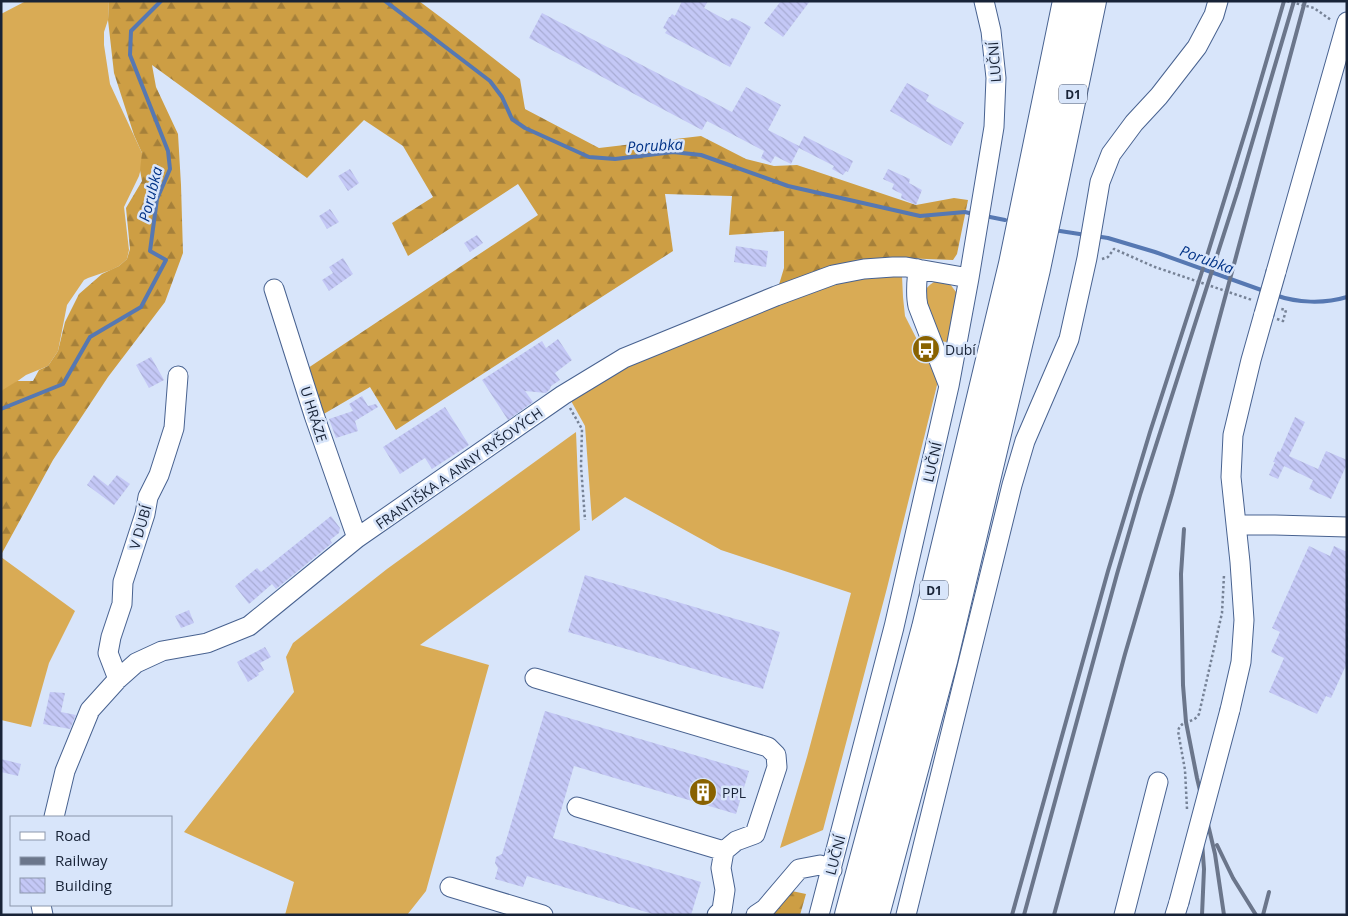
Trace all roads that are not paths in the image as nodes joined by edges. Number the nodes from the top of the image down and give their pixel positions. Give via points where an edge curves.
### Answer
1 (984, 1) edge
2 (1053, 1) edge
3 (1067, 1) edge
4 (1092, 1) edge
5 (1108, 1) edge
6 (1218, 1) edge
7 (1340, 22) edge
8 (1041, 184) junction
9 (1024, 266) junction
10 (918, 269) junction
11 (969, 278) junction
12 (274, 289) dead end
13 (178, 376) dead end
14 (949, 386) junction
15 (1236, 525) junction
16 (1347, 527) edge
17 (357, 538) junction
18 (535, 678) dead end
19 (118, 679) junction
20 (1158, 782) dead end
21 (578, 807) dead end
22 (54, 816) edge
23 (724, 851) junction
24 (832, 870) junction
25 (450, 888) dead end
26 (1177, 908) edge
27 (543, 915) edge
28 (717, 915) edge
29 (756, 915) edge
30 (819, 915) edge
31 (849, 915) edge
32 (875, 915) edge
33 (906, 915) edge
34 (1124, 915) edge

1 - 11 street, LUČNÍ via 996,78 994,127
2 - 8 highway via 1028,129
3 - 8 highway, D1
4 - 8 highway, D1
5 - 8 highway via 1085,90
6 - 33 street via 1214,16 1197,47 1111,154 1100,182 1069,339 1025,441 1012,485
7 - 15 street, bridge via 1233,435 1231,477
8 - 9 highway, D1
9 - 31 highway, D1 via 989,358 926,628
9 - 32 highway, D1 via 943,661
10 - 11 street, FRANTIŠKA A ANNY RYŠOVÝCH
10 - 14 street via 918,306
10 - 17 street, FRANTIŠKA A ANNY RYŠOVÝCH via 864,269 833,275 624,358 563,396
11 - 14 street, LUČNÍ
12 - 17 street, U HRÁZE
13 - 19 street, V DUBÍ via 174,428 148,497 111,637 108,653
14 - 24 street, LUČNÍ via 894,627
15 - 16 street
15 - 26 street, bridge via 1244,620 1242,662
17 - 19 street, FRANTIŠKA A ANNY RYŠOVÝCH via 249,626 207,643 162,651 136,663
18 - 23 street via 768,748 776,755 777,767 755,834 736,841
19 - 22 street, FRANTIŠKA A ANNY RYŠOVÝCH via 90,710 65,771
20 - 34 street
21 - 23 street
23 - 28 street via 721,868 725,890 722,910
24 - 29 street via 820,865 799,869
24 - 30 street, LUČNÍ
25 - 27 street

